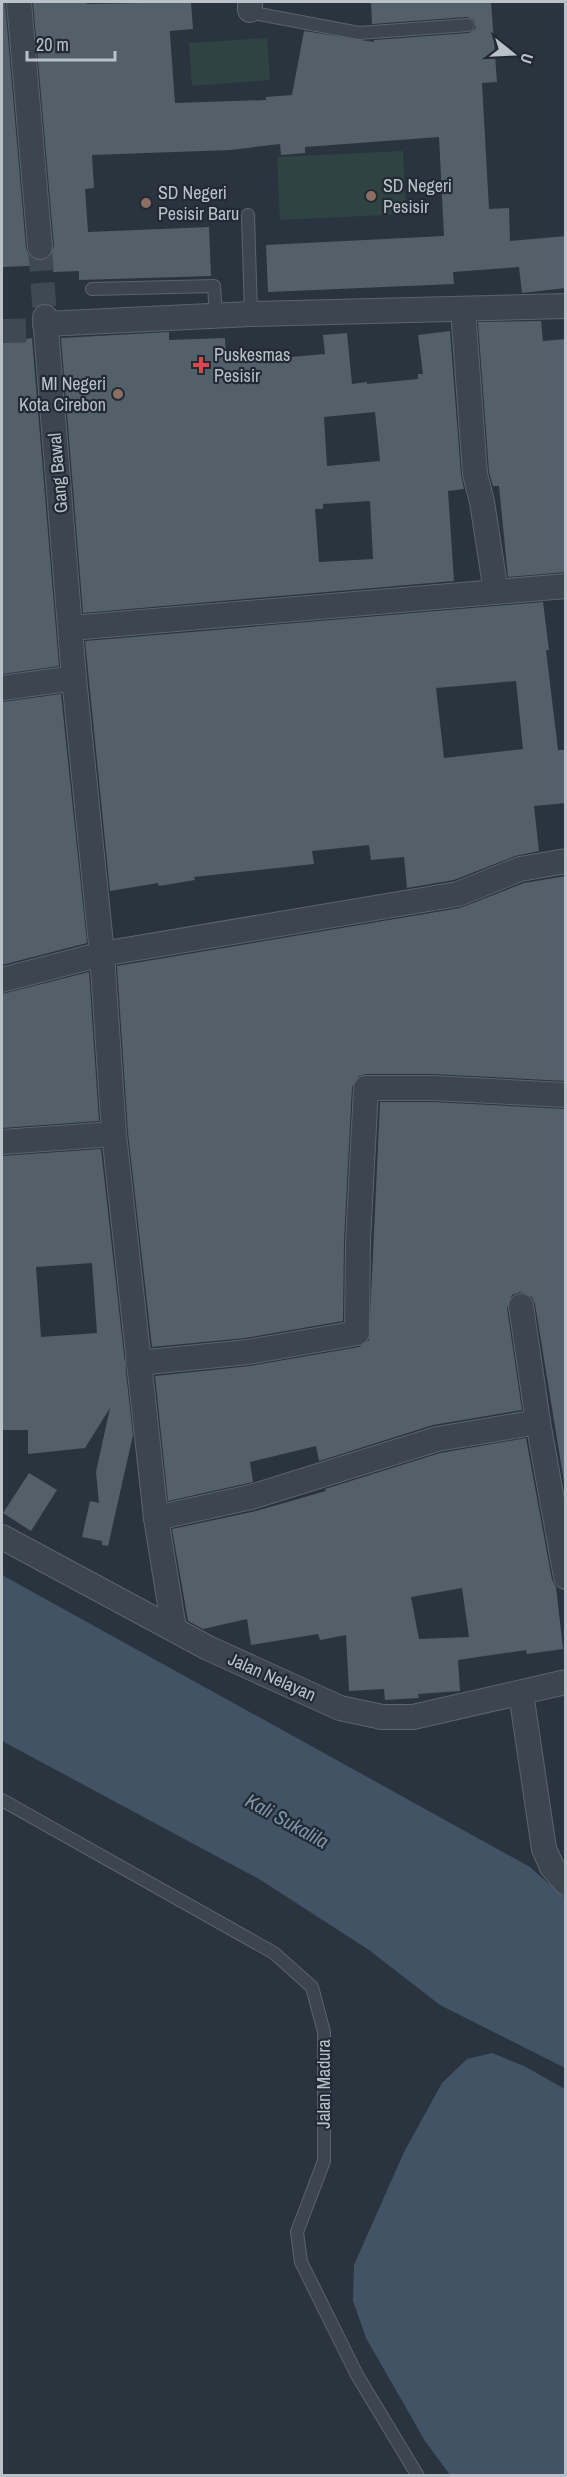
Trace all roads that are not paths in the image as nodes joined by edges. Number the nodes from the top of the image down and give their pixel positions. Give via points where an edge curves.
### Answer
1 (19, 2) edge
2 (251, 4) edge
3 (468, 25) dead end
4 (248, 215) dead end
5 (40, 248) tunnel mouth
6 (92, 289) dead end
7 (566, 306) edge
8 (463, 309) junction
9 (251, 314) junction
10 (216, 316) junction
11 (566, 586) edge
12 (496, 592) junction
13 (70, 628) junction
14 (74, 678) junction
15 (2, 688) edge
16 (566, 861) edge
17 (102, 954) junction
18 (2, 980) edge
19 (566, 1095) edge
20 (114, 1134) junction
21 (2, 1142) edge
22 (521, 1306) dead end
23 (138, 1364) junction
24 (538, 1422) junction
25 (156, 1518) junction
26 (2, 1537) edge
27 (566, 1577) edge
28 (174, 1629) junction
29 (566, 1682) edge
30 (521, 1693) junction
31 (2, 1800) edge
32 (566, 1883) edge
33 (418, 2475) edge

1 - 5 street
2 - 3 lane via 254,13 359,33
4 - 9 lane
6 - 10 lane via 214,286
7 - 8 street
8 - 9 street
8 - 12 street via 475,474
9 - 10 street
10 - 13 street, Gang Bawal via 44,325
11 - 12 street
12 - 13 street
13 - 14 street, Gang Bawal
14 - 15 street
14 - 17 street, Gang Bawal
16 - 17 street via 520,869 458,894
17 - 18 street
17 - 20 street, Gang Bawal
19 - 23 street via 366,1088 357,1333 248,1352
20 - 21 street
20 - 23 street, Gang Bawal
22 - 24 street
23 - 25 street, Gang Bawal
24 - 25 street via 437,1438 251,1497
24 - 27 street
25 - 28 street, Gang Bawal
26 - 28 street, Jalan Nelayan
28 - 30 street, Jalan Nelayan via 340,1708 362,1714 413,1718
29 - 30 street, Jalan Nelayan
30 - 32 street via 544,1849 552,1867
31 - 33 lane, Jalan Madura via 274,1953 312,1987 324,2032 324,2161 297,2232 301,2262 357,2375

